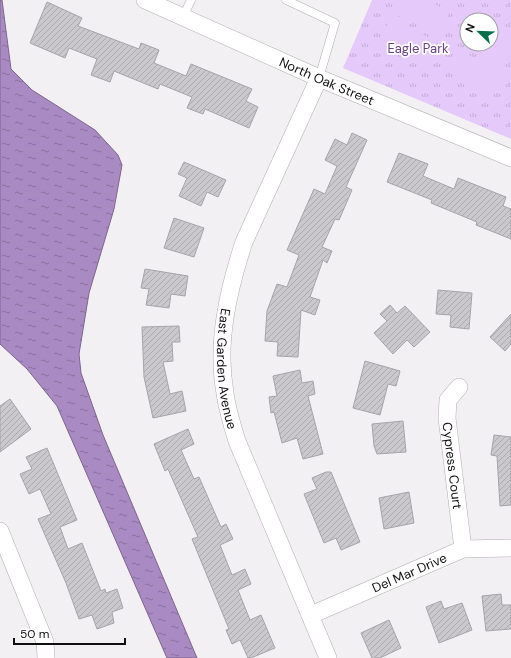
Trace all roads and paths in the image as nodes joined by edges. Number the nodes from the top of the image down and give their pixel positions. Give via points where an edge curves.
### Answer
1 (145, 0) edge
2 (191, 0) edge
3 (286, 0) edge
4 (183, 17) junction
5 (319, 78) junction
6 (511, 158) edge
7 (459, 387) dead end
8 (0, 531) edge
9 (511, 548) edge
10 (463, 549) junction
11 (311, 615) junction
12 (46, 658) edge
13 (328, 658) edge

1 - 4 street, North Oak Street
2 - 4 lane
3 - 5 lane via 335,23
4 - 5 street, North Oak Street
5 - 6 street, North Oak Street
5 - 11 street, East Garden Avenue via 244,242 226,306 222,346 230,420
7 - 10 street, Cypress Court via 448,400 447,418
8 - 12 street via 44,642
9 - 10 street, Del Mar Drive
10 - 11 street, Del Mar Drive
11 - 13 street, East Garden Avenue

